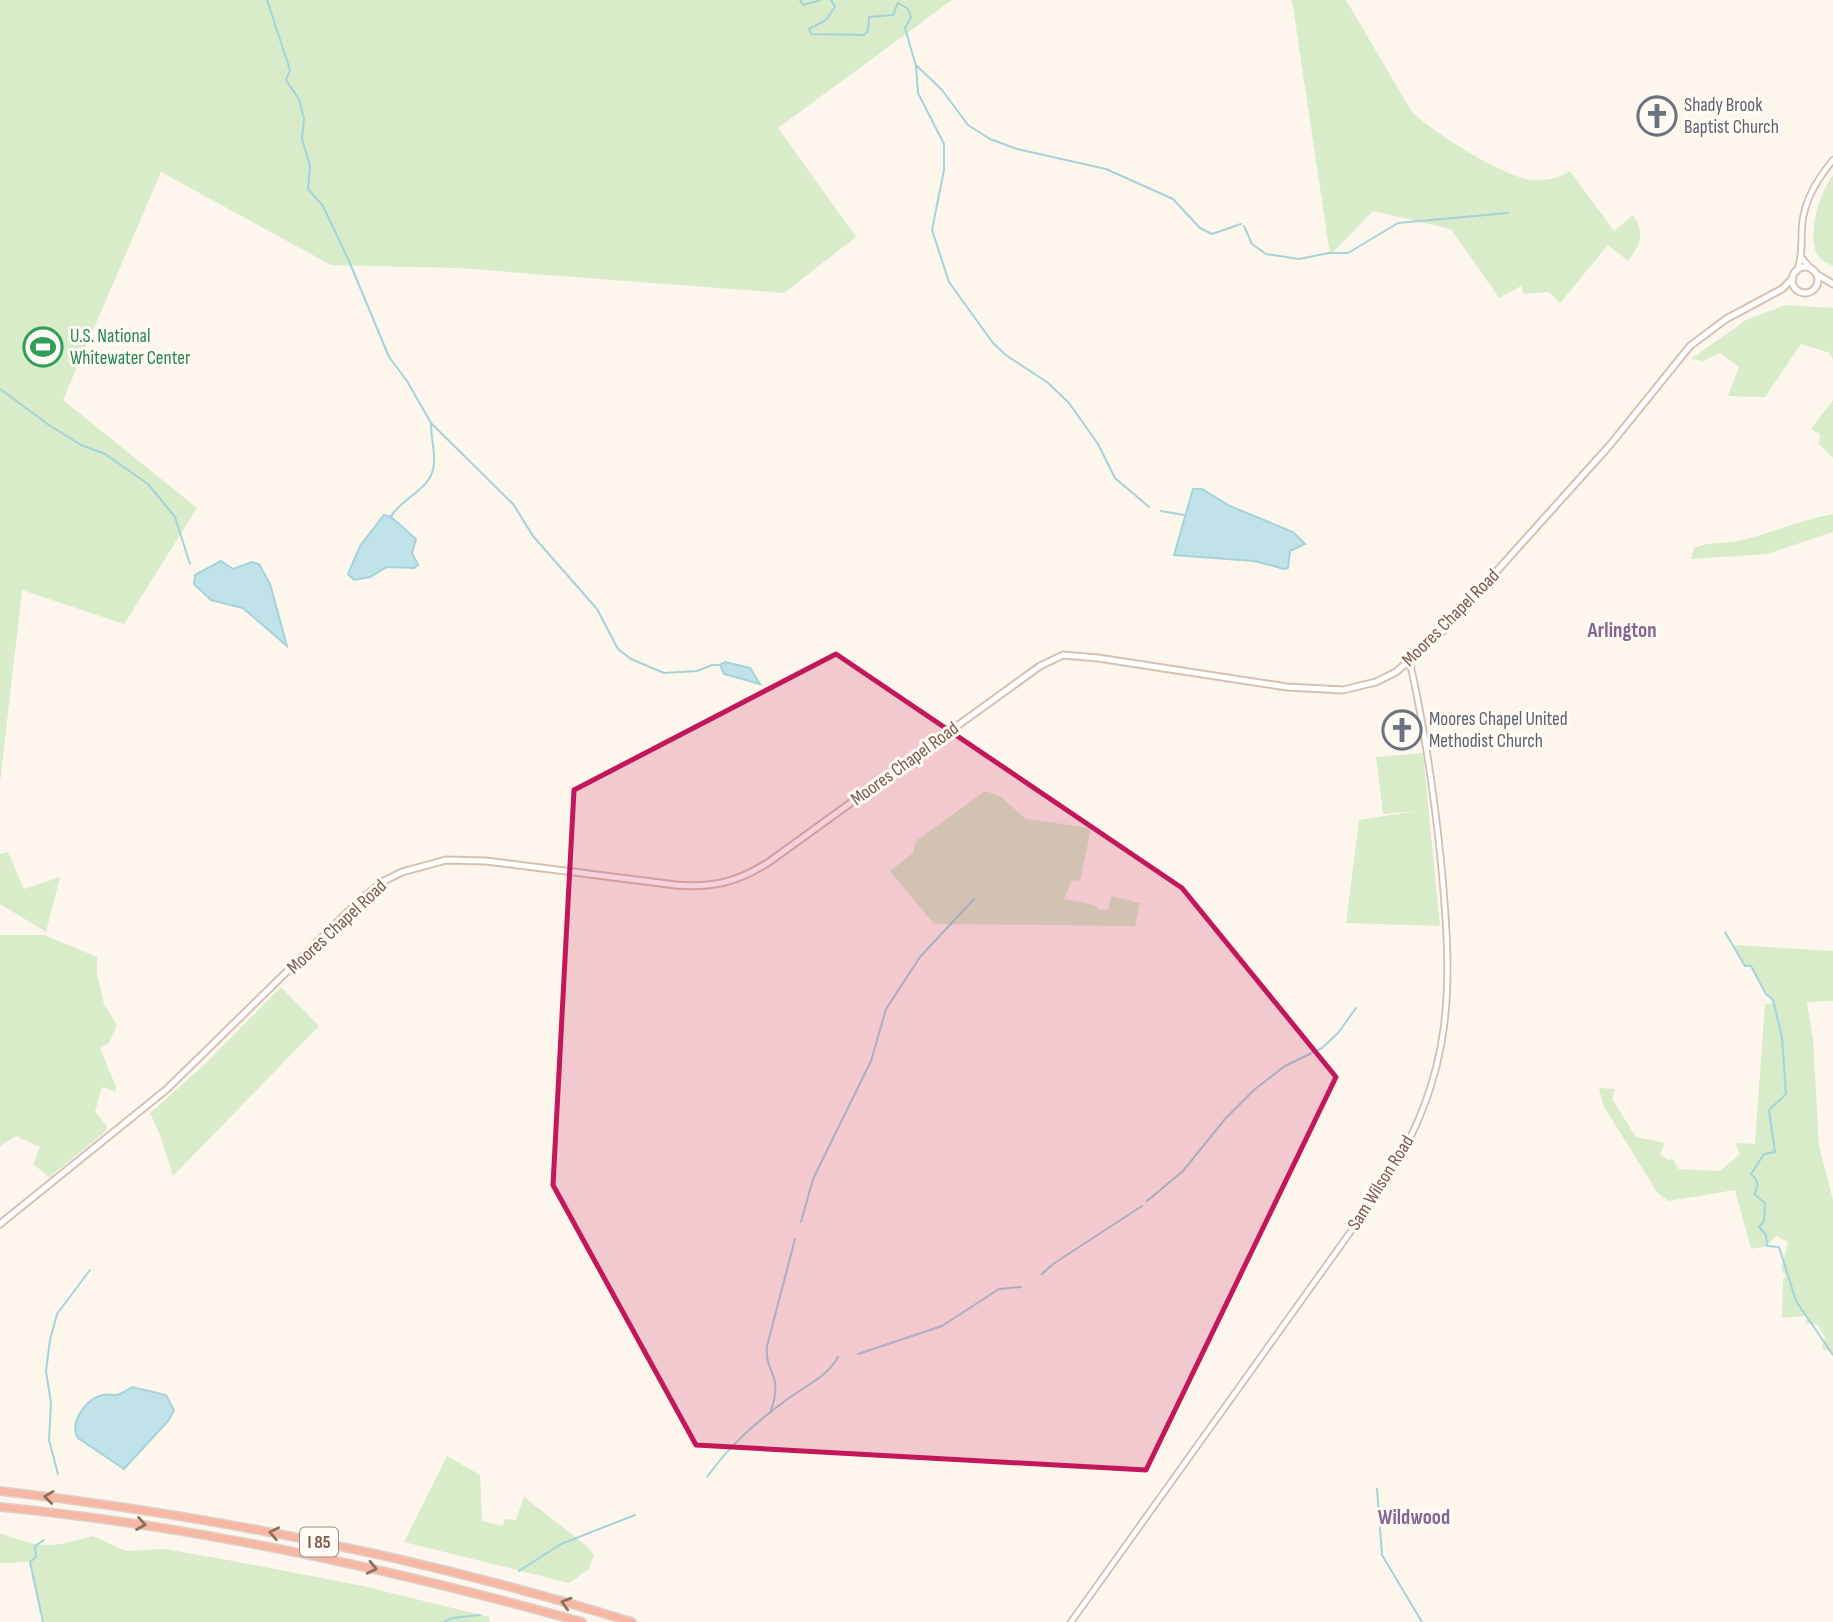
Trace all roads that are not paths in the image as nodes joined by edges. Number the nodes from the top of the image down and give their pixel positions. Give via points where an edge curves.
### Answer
1 (1833, 160) edge
2 (1801, 256) junction
3 (1797, 271) junction
4 (1814, 272) junction
5 (1793, 278) junction
6 (1833, 284) edge
7 (1782, 289) junction
8 (1815, 289) junction
9 (1799, 292) junction
10 (1410, 663) junction
11 (0, 1224) edge
12 (0, 1491) edge
13 (0, 1507) edge
14 (582, 1622) edge
15 (632, 1622) edge
16 (1071, 1622) edge

1 - 2 street via 1816,181 1804,210
2 - 3 street
2 - 4 street
3 - 4 main road
3 - 5 main road
4 - 6 main road
4 - 8 main road
5 - 7 main road, Moores Chapel Road
5 - 9 main road
6 - 8 main road
7 - 9 main road
7 - 10 main road, Moores Chapel Road via 1726,319 1690,346 1600,457
8 - 9 main road
10 - 11 main road, Moores Chapel Road via 1376,682 1330,691 1076,655 1057,657 769,862 726,884 676,885 476,860 435,862 402,872 358,902 167,1089
10 - 16 street, Sam Wilson Road via 1429,751 1448,942 1447,1013 1428,1095 1384,1185
15 -> 12 highway, I 85 via 341,1546 190,1518
13 -> 14 highway, I 85 via 167,1528 281,1549 425,1580

